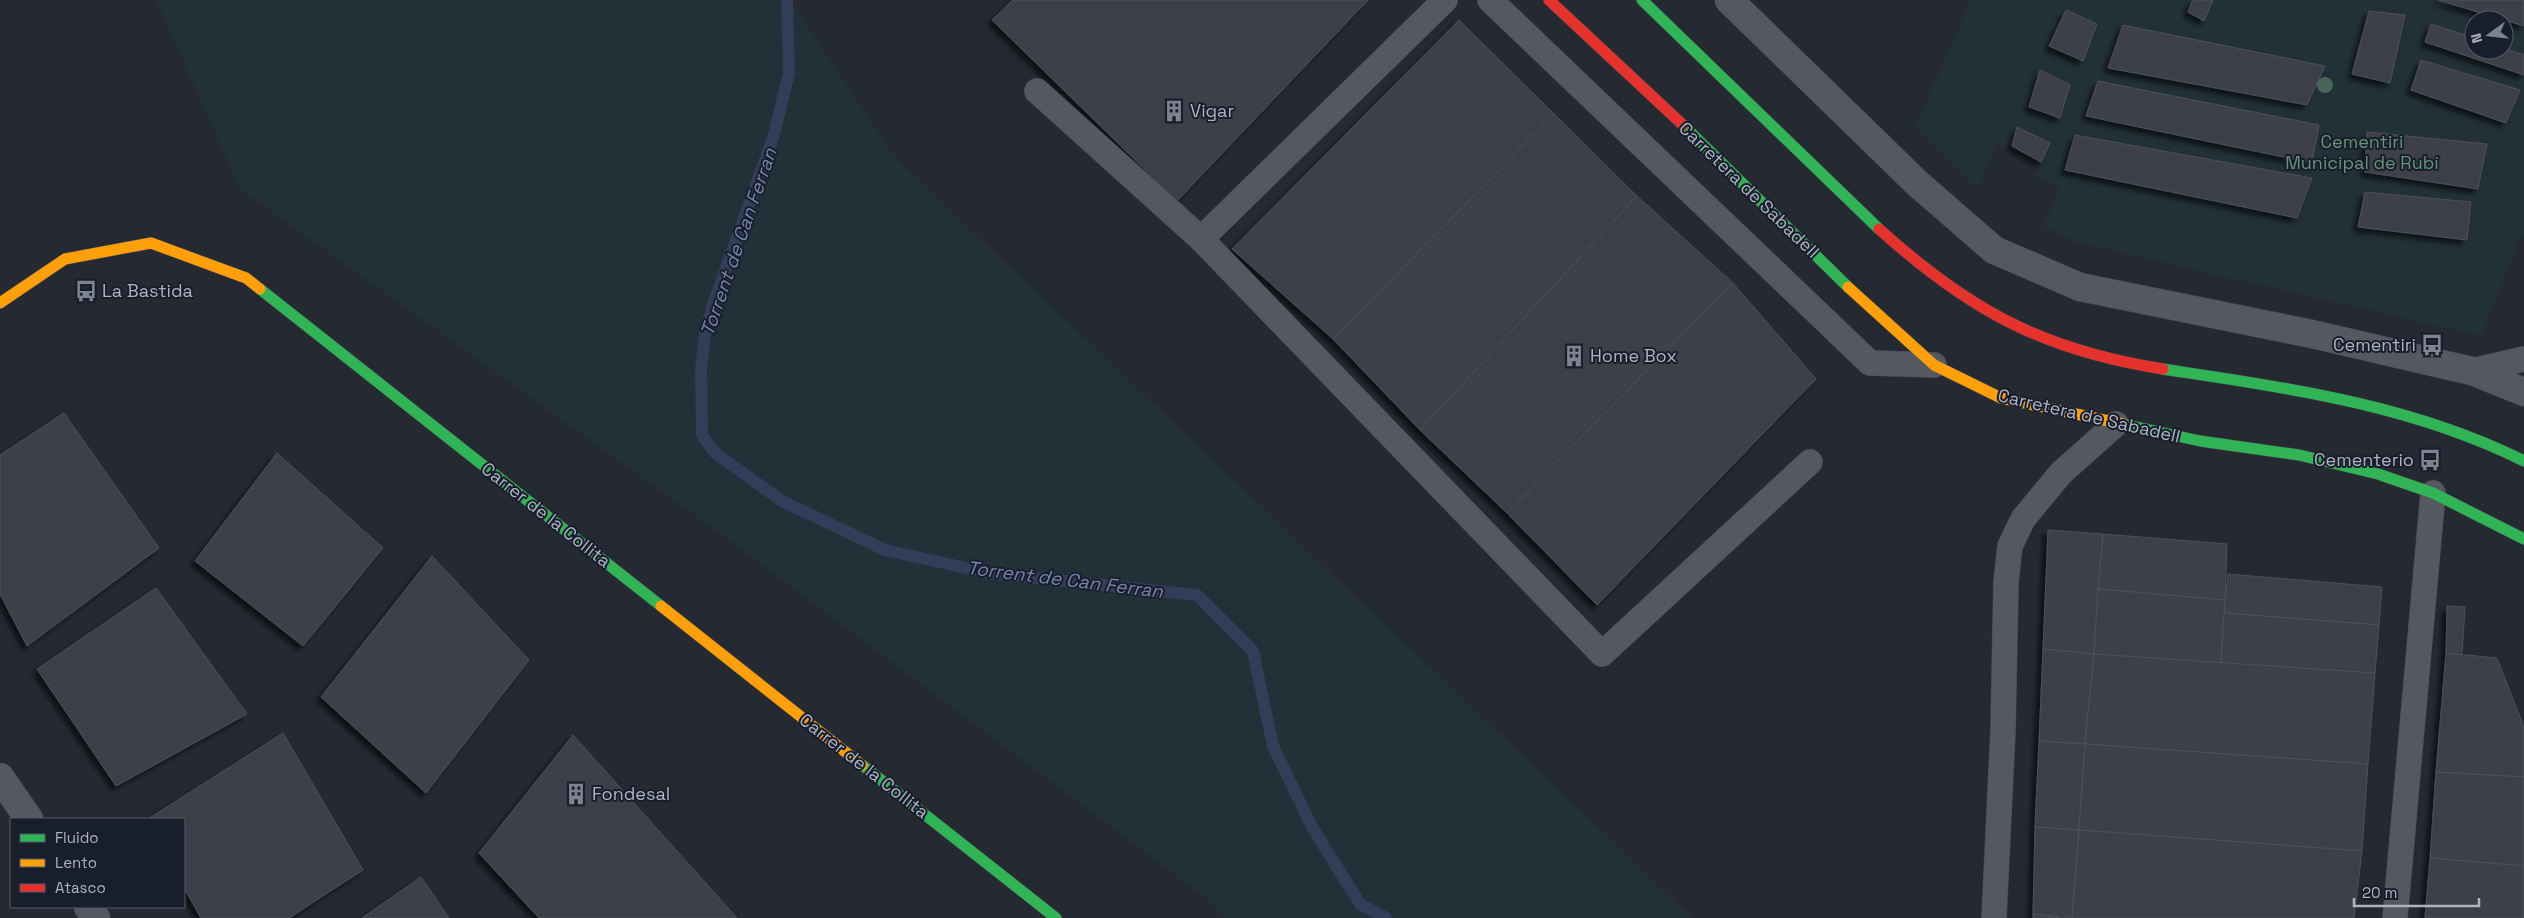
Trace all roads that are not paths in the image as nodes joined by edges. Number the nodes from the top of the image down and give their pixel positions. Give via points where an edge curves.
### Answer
1 (1445, 0) edge
2 (1490, 0) edge
3 (1549, 0) edge
4 (1642, 0) edge
5 (1729, 0) edge
6 (1038, 92) dead end
7 (1200, 239) junction
8 (0, 303) edge
9 (2524, 359) edge
10 (1934, 365) junction
11 (2472, 371) junction
12 (2524, 392) edge
13 (2116, 424) junction
14 (2524, 461) edge
15 (1810, 462) dead end
16 (2434, 493) junction
17 (2524, 539) edge
18 (0, 777) edge
19 (28, 818) edge
20 (1056, 918) edge
21 (1994, 918) edge
22 (2396, 918) edge

1 - 7 lane
2 - 10 lane via 1870,363
3 - 10 street, Carretera de Sabadell via 1698,139 1866,305
4 - 14 street via 1872,223 1952,290 2022,330 2096,357 2322,396 2440,423 2497,446
5 - 11 street via 1917,183 1994,250 2080,287 2312,334
6 - 7 lane
7 - 15 lane via 1602,654
8 - 20 street, Carrer de la Collita via 65,259 151,243 246,278
9 - 11 lane
10 - 13 street, Carretera de Sabadell via 2001,398
11 - 12 street
13 - 16 street, Carretera de Sabadell via 2200,441 2298,455 2378,474
13 - 21 lane via 2061,472 2022,519 2010,546
16 - 17 street, Carretera de Sabadell
16 - 22 lane
18 - 19 street

